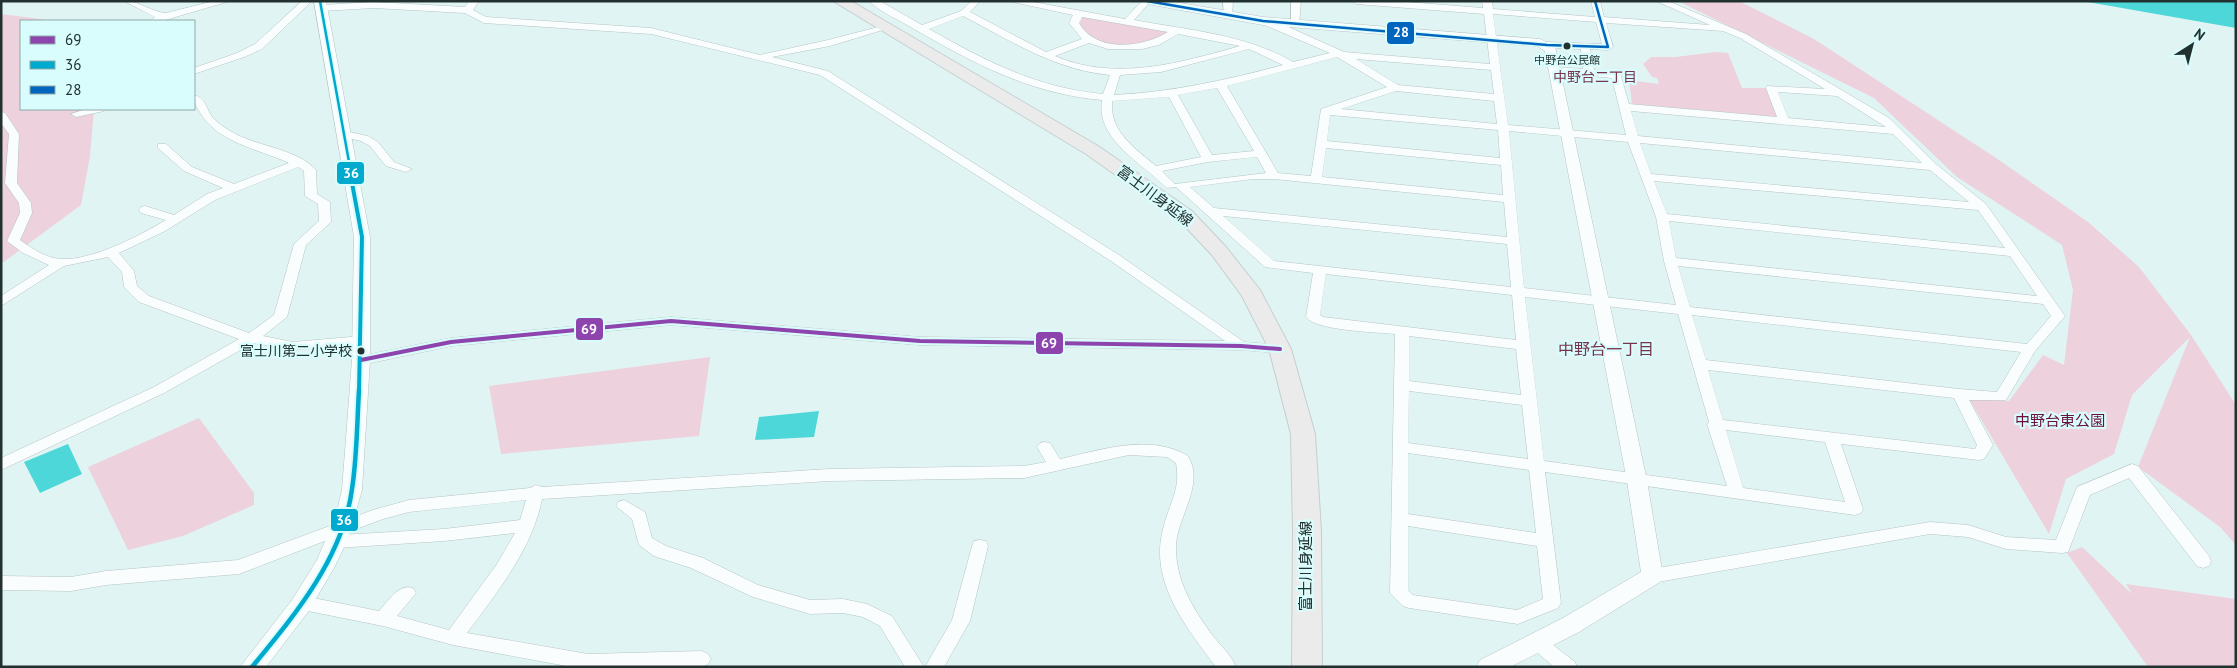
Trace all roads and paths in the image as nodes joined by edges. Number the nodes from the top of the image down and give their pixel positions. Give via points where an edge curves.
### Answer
1 (128, 1) edge
2 (226, 1) edge
3 (308, 1) edge
4 (840, 1) edge
5 (873, 1) edge
6 (976, 1) edge
7 (1012, 1) edge
8 (1147, 1) edge
9 (1228, 1) edge
10 (1296, 1) edge
11 (1356, 1) edge
12 (1596, 1) edge
13 (1660, 1) edge
14 (321, 5) edge
15 (471, 6) edge
16 (1488, 6) edge
17 (964, 13) junction
18 (1079, 14) junction
19 (1229, 15) junction
20 (166, 16) junction
21 (157, 20) edge
22 (1601, 20) junction
23 (1262, 21) junction
24 (1127, 22) junction
25 (1296, 23) junction
26 (882, 27) junction
27 (922, 28) junction
28 (1732, 30) junction
29 (1177, 31) junction
30 (1491, 39) junction
31 (1088, 40) junction
32 (1548, 45) junction
33 (1250, 46) junction
34 (1585, 46) junction
35 (1342, 54) junction
36 (1047, 55) junction
37 (758, 57) junction
38 (1291, 65) junction
39 (1494, 67) junction
40 (1555, 70) junction
41 (195, 71) edge
42 (1116, 72) junction
43 (1589, 73) junction
44 (1220, 83) junction
45 (1395, 88) junction
46 (1842, 94) junction
47 (1173, 95) junction
48 (1107, 98) junction
49 (1498, 98) junction
50 (195, 99) edge
51 (1623, 107) junction
52 (95, 110) edge
53 (1325, 111) junction
54 (76, 114) dead end
55 (1, 115) edge
56 (1784, 122) junction
57 (1503, 128) junction
58 (1896, 131) junction
59 (344, 134) junction
60 (1567, 134) junction
61 (1633, 140) junction
62 (1320, 144) junction
63 (162, 146) dead end
64 (1262, 153) junction
65 (1208, 159) junction
66 (301, 162) junction
67 (1506, 162) junction
68 (1934, 166) junction
69 (406, 169) dead end
70 (1156, 170) junction
71 (1274, 176) junction
72 (1648, 177) junction
73 (1316, 181) junction
74 (1171, 186) dead end
75 (235, 188) junction
76 (1509, 199) junction
77 (1982, 207) junction
78 (145, 210) dead end
79 (1213, 212) junction
80 (1662, 217) junction
81 (176, 219) junction
82 (1513, 241) junction
83 (111, 252) junction
84 (2013, 253) junction
85 (1670, 261) junction
86 (58, 264) junction
87 (1320, 271) junction
88 (1518, 291) junction
89 (1600, 301) junction
90 (2049, 301) junction
91 (1, 302) edge
92 (1685, 311) junction
93 (1402, 332) junction
94 (251, 338) junction
95 (1523, 345) junction
96 (1242, 346) junction
97 (1280, 349) junction
98 (2030, 349) junction
99 (361, 350) junction
100 (1699, 364) junction
101 (1401, 385) junction
102 (1959, 394) junction
103 (1529, 400) junction
104 (1715, 424) junction
105 (1832, 439) junction
106 (1045, 447) dead end
107 (1400, 447) junction
108 (1, 465) edge
109 (1056, 465) junction
110 (1537, 466) junction
111 (1637, 481) junction
112 (536, 491) junction
113 (1737, 494) junction
114 (624, 506) dead end
115 (1400, 519) junction
116 (526, 526) junction
117 (339, 535) junction
118 (1545, 541) junction
119 (980, 546) dead end
120 (2204, 561) dead end
121 (1652, 576) junction
122 (1, 583) edge
123 (407, 593) dead end
124 (303, 603) junction
125 (382, 619) junction
126 (453, 638) junction
127 (1538, 643) junction
128 (702, 660) dead end
129 (587, 664) edge
130 (252, 667) edge
131 (915, 667) edge
132 (934, 667) edge
133 (1227, 667) edge
134 (1307, 667) edge
135 (1488, 667) edge
136 (1568, 667) edge

1 - 20 street via 156,15
2 - 20 street
3 - 41 street via 296,8 267,40 253,49
4 - 26 main road, 富士川身延線
5 - 27 street
6 - 17 street
7 - 18 street
8 - 19 street
8 - 24 street
9 - 19 street
10 - 25 street
11 - 16 street
12 - 22 street
13 - 28 street
14 - 15 street
14 - 59 street
15 - 37 street via 484,20 645,30
16 - 22 street
16 - 30 street
17 - 27 street
17 - 36 street
18 - 24 street
18 - 31 street via 1074,23 1077,31
19 - 23 street
20 - 21 street
22 - 28 street
22 - 34 street via 1608,48
23 - 25 street
23 - 35 street
24 - 29 street
25 - 30 street
26 - 37 street via 830,43
26 - 97 main road, 富士川身延線 via 1092,150 1185,215 1219,251 1252,295
27 - 48 street via 1036,86
28 - 46 street
29 - 31 street via 1162,40 1136,46 1120,47
29 - 33 street
30 - 32 street
30 - 39 street
31 - 36 street
32 - 34 street
32 - 40 street
33 - 38 street
33 - 42 street via 1170,67
34 - 43 street
35 - 38 street
35 - 39 street
35 - 45 street
36 - 42 street via 1070,65
37 - 96 street via 824,73 1115,258
38 - 44 street
39 - 49 street
40 - 43 street
40 - 60 street
42 - 48 street
43 - 51 street via 1616,76
44 - 47 street
44 - 64 street
45 - 49 street
45 - 53 street
46 - 56 street via 1771,88
46 - 58 street via 1885,120
47 - 48 street
47 - 65 street
48 - 70 street via 1108,121 1122,141
49 - 57 street
50 - 66 street via 202,105 203,115 213,125 252,146
51 - 56 street
51 - 61 street
52 - 54 street
53 - 57 street
53 - 62 street
55 - 86 street via 14,134 11,183 25,203 26,212 13,241 33,255
56 - 58 street
57 - 60 street
57 - 67 street
58 - 68 street
59 - 69 street via 369,134 390,164
59 - 99 street via 362,237
60 - 61 street
60 - 89 street
61 - 68 street
61 - 72 street
62 - 67 street
62 - 73 street
63 - 75 street via 188,169
64 - 65 street
64 - 71 street
65 - 70 street
66 - 75 street
66 - 94 street via 310,170 311,196 324,202 325,222 300,244 280,317
67 - 76 street
68 - 77 street
70 - 74 street
71 - 73 street
71 - 79 street via 1180,185
72 - 77 street
72 - 80 street
73 - 76 street
75 - 81 street via 211,197
76 - 82 street
77 - 84 street
78 - 81 street
79 - 82 street
79 - 87 street via 1270,264
80 - 84 street
80 - 85 street
81 - 83 street
82 - 88 street
83 - 86 street
83 - 94 street via 128,271 131,287 144,299
84 - 90 street
85 - 90 street
85 - 92 street
86 - 91 street
87 - 88 street
87 - 93 street via 1313,317 1320,321
88 - 89 street
88 - 95 street
89 - 92 street
89 - 111 street
90 - 98 street via 2058,316
92 - 98 street
92 - 100 street
93 - 95 street
93 - 101 street
94 - 99 street via 293,346
94 - 108 street via 159,390
95 - 103 street
96 - 97 street
96 - 99 street via 920,341 671,321
97 - 134 main road, 富士川身延線 via 1303,434
98 - 102 street via 2001,397
99 - 117 street via 352,490
100 - 102 street
100 - 104 street
101 - 103 street
101 - 107 street
102 - 105 street via 1985,445 1979,454
103 - 110 street
104 - 105 street
104 - 113 street
105 - 113 street via 1855,509
106 - 109 street
107 - 110 street
107 - 115 street
109 - 112 street via 1024,472 829,475
109 - 133 street via 1129,450 1170,452 1183,460 1187,480 1168,545 1169,574 1176,592
110 - 111 street
110 - 118 street
111 - 113 street
111 - 121 street
112 - 116 street via 534,510
112 - 117 street via 409,506
114 - 131 street via 639,516 645,541 660,552 810,607 843,606 867,611 886,621
115 - 118 street
115 - 118 street via 1399,592 1409,601 1518,618 1552,603
116 - 117 street via 444,536
116 - 126 street via 514,551
117 - 122 street via 239,567 71,584
117 - 124 street
119 - 132 street via 961,622
120 - 121 street via 2132,470 2083,491 2062,547 2006,542 1968,531 1930,528
121 - 127 street
123 - 125 street
124 - 125 street
124 - 130 street
125 - 126 street
126 - 129 street
127 - 135 street
127 - 136 street
128 - 129 street

